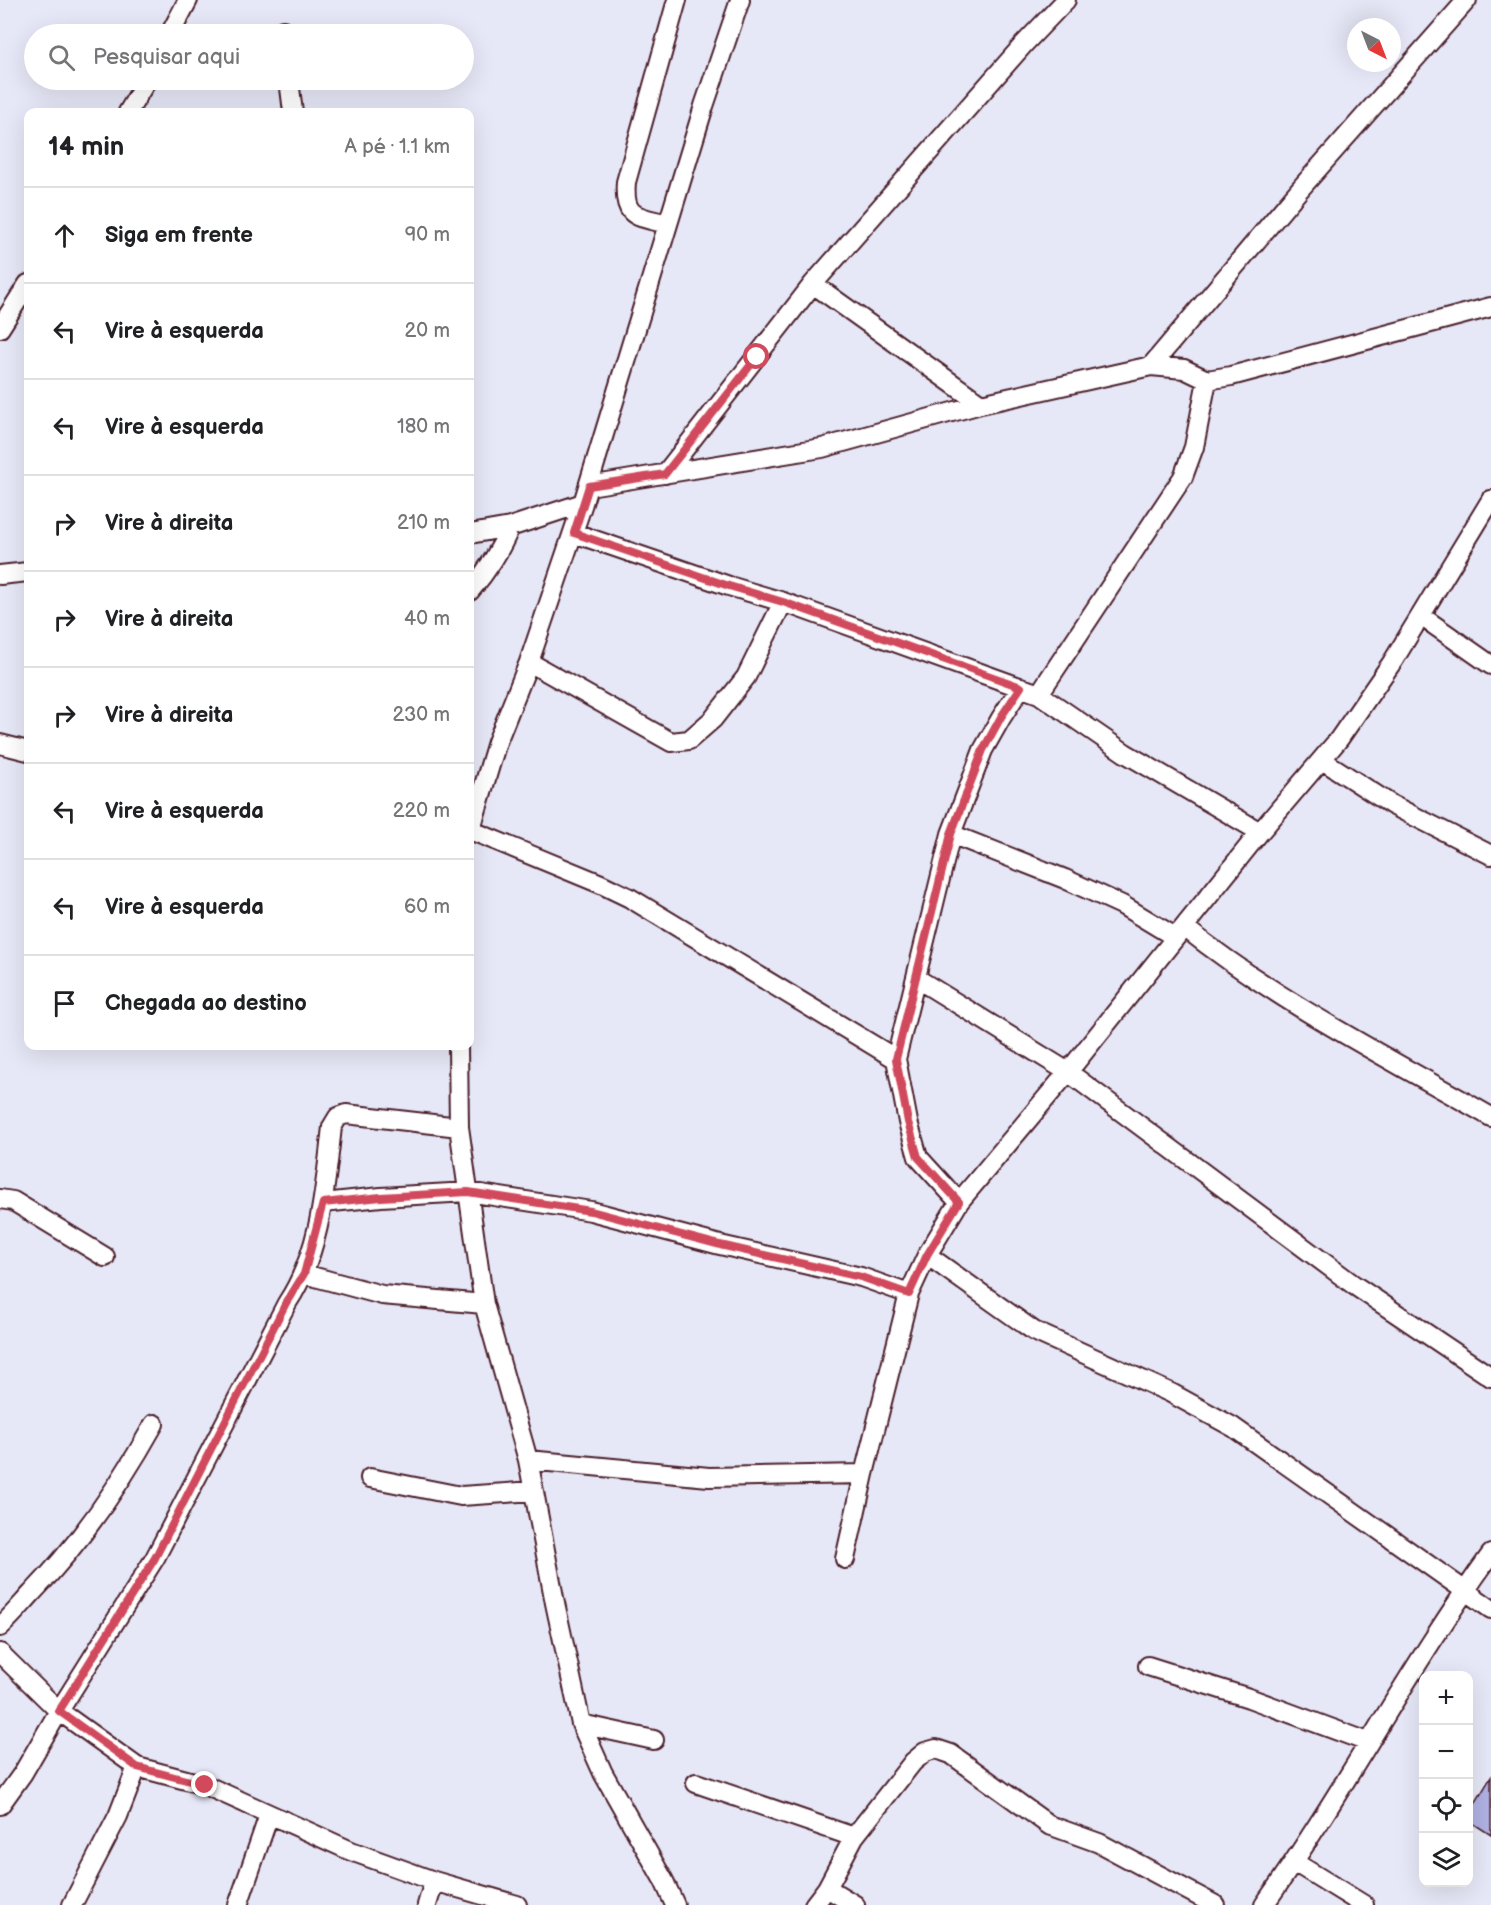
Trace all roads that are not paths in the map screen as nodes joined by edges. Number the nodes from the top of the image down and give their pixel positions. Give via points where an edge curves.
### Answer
1 (188, 0) edge
2 (677, 0) edge
3 (740, 0) edge
4 (1066, 0) edge
5 (1467, 0) edge
6 (175, 24) edge
7 (141, 90) edge
8 (290, 90) edge
9 (130, 108) edge
10 (292, 108) edge
11 (668, 224) junction
12 (813, 284) junction
13 (1491, 307) edge
14 (22, 310) edge
15 (0, 328) edge
16 (1151, 366) junction
17 (1207, 380) junction
18 (981, 404) junction
19 (665, 474) junction
20 (589, 486) junction
21 (1491, 500) edge
22 (584, 503) junction
23 (510, 527) junction
24 (474, 533) edge
25 (574, 533) junction
26 (24, 572) edge
27 (0, 575) edge
28 (474, 586) edge
29 (783, 602) junction
30 (1421, 616) junction
31 (529, 662) junction
32 (1491, 665) edge
33 (1021, 687) junction
34 (1039, 694) junction
35 (0, 744) edge
36 (24, 750) edge
37 (1322, 760) junction
38 (474, 817) edge
39 (1260, 832) junction
40 (474, 833) edge
41 (951, 834) junction
42 (1491, 855) edge
43 (1180, 932) junction
44 (916, 978) junction
45 (458, 1050) edge
46 (896, 1059) junction
47 (1068, 1072) junction
48 (1491, 1117) edge
49 (459, 1127) junction
50 (468, 1192) junction
51 (0, 1198) edge
52 (959, 1202) junction
53 (323, 1203) junction
54 (927, 1255) junction
55 (105, 1257) dead end
56 (304, 1274) junction
57 (909, 1294) junction
58 (484, 1304) junction
59 (1491, 1377) edge
60 (154, 1424) dead end
61 (528, 1460) junction
62 (864, 1474) junction
63 (370, 1478) dead end
64 (534, 1491) junction
65 (1491, 1554) edge
66 (845, 1559) dead end
67 (1464, 1590) junction
68 (1491, 1609) edge
69 (0, 1627) edge
70 (0, 1653) edge
71 (1148, 1666) dead end
72 (59, 1711) junction
73 (581, 1724) junction
74 (654, 1740) dead end
75 (1368, 1742) junction
76 (137, 1767) junction
77 (696, 1783) dead end
78 (0, 1805) edge
79 (269, 1815) junction
80 (854, 1837) junction
81 (1294, 1862) junction
82 (435, 1881) junction
83 (827, 1888) junction
84 (72, 1905) edge
85 (238, 1905) edge
86 (427, 1905) edge
87 (517, 1905) edge
88 (675, 1905) edge
89 (814, 1905) edge
90 (855, 1905) edge
91 (1215, 1905) edge
92 (1264, 1905) edge
93 (1364, 1905) edge

1 - 6 street
2 - 11 street via 626,182 625,200 636,216
3 - 11 street
4 - 12 street
5 - 16 street
7 - 9 street
8 - 10 street
11 - 20 street
12 - 18 street
12 - 19 street
13 - 17 street
14 - 15 street
16 - 17 street via 1184,369
16 - 18 street
17 - 34 street via 1194,447 1183,477
18 - 19 street via 822,448
19 - 20 street
20 - 22 street
21 - 30 street
22 - 23 street
22 - 25 street
23 - 24 street
23 - 28 street via 502,547
25 - 29 street
25 - 31 street
26 - 27 street
29 - 31 street via 746,677 713,719 689,740 671,742
29 - 33 street
30 - 32 street
30 - 37 street via 1354,720
31 - 38 street via 496,742
33 - 34 street
33 - 41 street via 983,750
34 - 39 street via 1125,753
35 - 36 street
37 - 39 street
37 - 42 street via 1392,805
39 - 43 street
40 - 46 street via 630,898
41 - 43 street via 1065,879
41 - 44 street
43 - 47 street
43 - 48 street
44 - 46 street
44 - 47 street
45 - 49 street
46 - 52 street via 918,1157
47 - 52 street
47 - 59 street via 1354,1285
49 - 50 street
49 - 53 street via 375,1116 338,1117 332,1127
50 - 53 street
50 - 57 street via 591,1211 861,1277
50 - 58 street
51 - 55 street via 13,1201
52 - 54 street
53 - 56 street
54 - 57 street
54 - 67 street via 1034,1330 1172,1393 1233,1427
56 - 58 street via 382,1295
56 - 72 street via 155,1558
57 - 62 street
58 - 61 street
60 - 69 street via 120,1481 62,1560
61 - 62 street via 709,1477
61 - 64 street
62 - 66 street
63 - 64 street via 461,1496
64 - 73 street
65 - 67 street
67 - 68 street
67 - 75 street
70 - 72 street
71 - 75 street via 1259,1701
72 - 76 street
72 - 78 street
73 - 74 street
73 - 88 street via 603,1773
75 - 81 street
76 - 79 street via 205,1785
76 - 84 street via 118,1816
77 - 80 street
79 - 82 street via 351,1851
79 - 85 street
80 - 83 street
80 - 91 street via 913,1762 936,1749 951,1754 1049,1824 1099,1843
81 - 92 street
81 - 93 street
82 - 86 street
82 - 87 street
83 - 89 street
83 - 90 street

